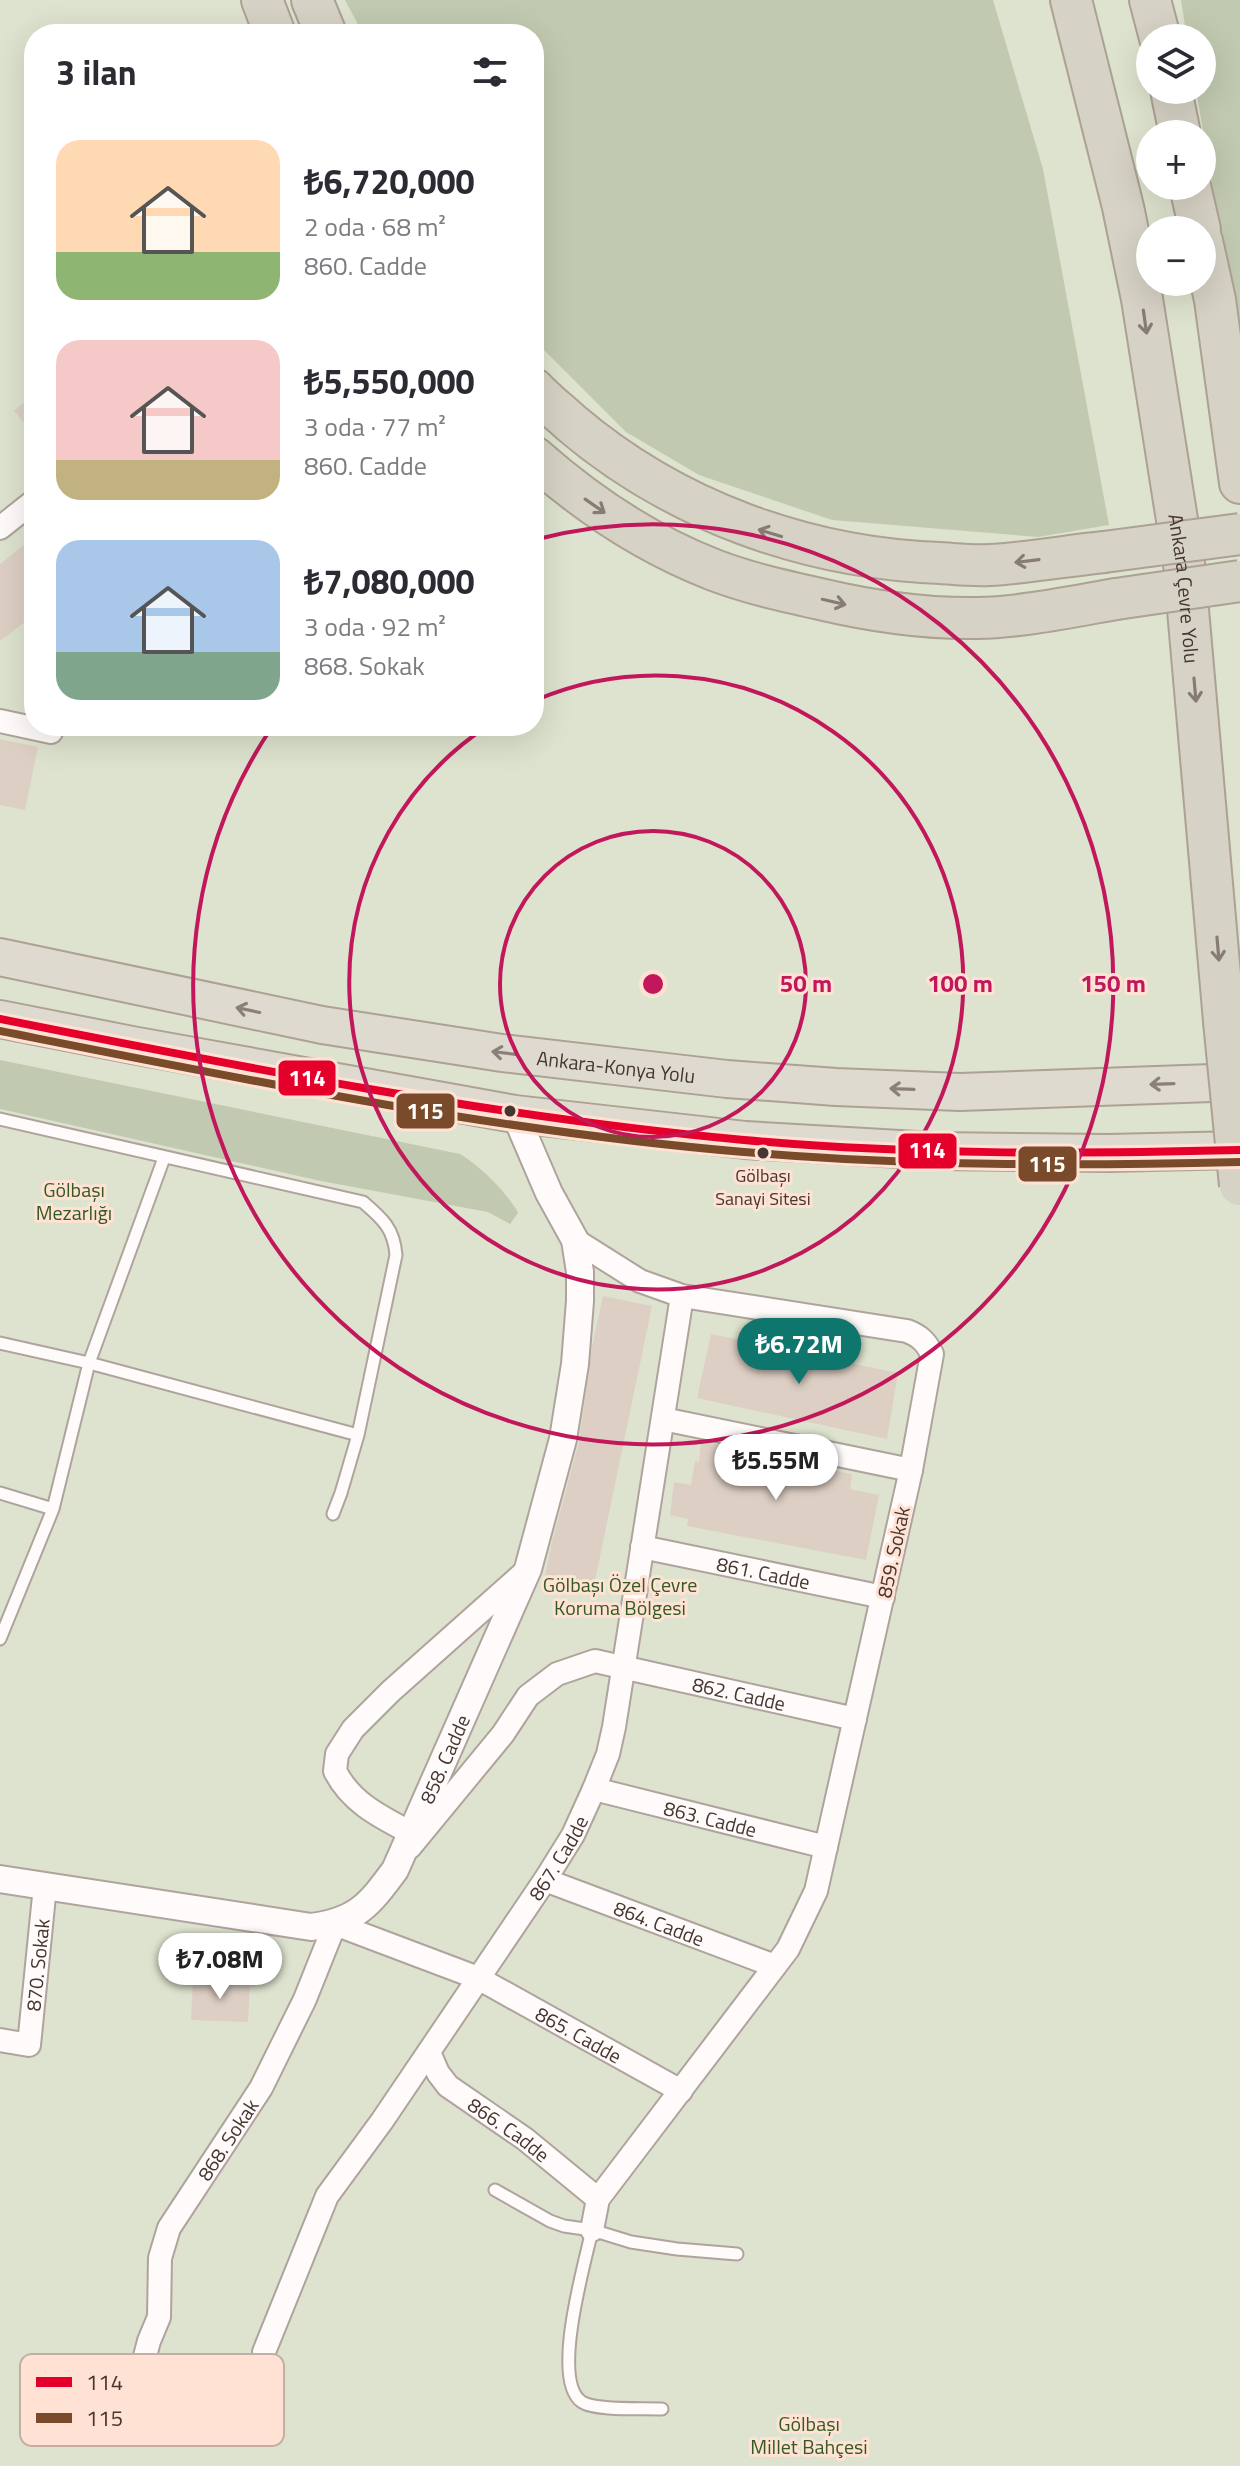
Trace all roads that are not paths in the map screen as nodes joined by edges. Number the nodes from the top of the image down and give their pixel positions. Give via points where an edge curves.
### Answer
1 (262, 0) edge
2 (312, 0) edge
3 (1048, 0) edge
4 (1071, 0) edge
5 (1150, 0) edge
6 (271, 24) edge
7 (322, 24) edge
8 (1156, 24) edge
9 (1123, 207) junction
10 (1214, 296) edge
11 (544, 398) edge
12 (544, 466) edge
13 (1240, 483) edge
14 (24, 509) edge
15 (0, 528) edge
16 (1240, 534) edge
17 (1240, 581) edge
18 (0, 721) edge
19 (24, 726) edge
20 (0, 957) edge
21 (0, 1019) edge
22 (1240, 1082) edge
23 (515, 1114) junction
24 (0, 1119) edge
25 (1240, 1150) edge
26 (164, 1158) junction
27 (1240, 1185) edge
28 (575, 1240) junction
29 (682, 1296) junction
30 (0, 1343) edge
31 (89, 1363) junction
32 (663, 1419) junction
33 (358, 1435) junction
34 (911, 1470) junction
35 (0, 1493) edge
36 (53, 1509) junction
37 (333, 1514) dead end
38 (642, 1547) junction
39 (528, 1569) junction
40 (883, 1597) junction
41 (0, 1639) edge
42 (623, 1668) junction
43 (855, 1719) junction
44 (594, 1789) junction
45 (411, 1833) junction
46 (826, 1847) junction
47 (400, 1859) junction
48 (0, 1879) edge
49 (545, 1880) junction
50 (45, 1886) junction
51 (335, 1924) junction
52 (775, 1966) junction
53 (478, 1978) junction
54 (0, 2040) edge
55 (429, 2052) junction
56 (681, 2091) junction
57 (495, 2190) dead end
58 (598, 2199) junction
59 (592, 2230) junction
60 (737, 2254) dead end
61 (264, 2352) dead end
62 (146, 2354) edge
63 (662, 2409) dead end

1 - 6 highway
2 - 7 highway
3 - 9 highway
4 - 9 highway, Ankara Çevre Yolu
5 - 8 highway
9 -> 27 highway, Ankara Çevre Yolu, bridge via 1184,564
10 - 13 highway
16 -> 11 highway, bridge via 987,565 900,562 820,549 696,505 597,445
12 -> 17 highway, bridge via 616,520 715,571 901,615 978,618
14 - 15 street
18 - 19 street
22 -> 20 highway, Ankara-Konya Yolu via 960,1092 727,1079 322,1025
21 - 23 highway
23 - 25 highway via 745,1140 934,1151
23 - 28 street, 859. Sokak
24 - 26 lane
26 - 31 lane
26 - 33 lane via 363,1202 386,1224 396,1255
28 - 29 street, 859. Sokak via 640,1281
28 - 39 street, 858. Cadde via 580,1301 575,1364 563,1439
29 - 32 street, 867. Cadde
29 - 34 street, 859. Sokak via 919,1335 932,1354
30 - 31 lane
31 - 33 lane
31 - 36 lane
32 - 34 street
32 - 38 street, 867. Cadde
33 - 37 lane
34 - 40 street, 859. Sokak
35 - 36 lane
36 - 41 lane
38 - 40 street, 861. Cadde
38 - 42 street, 867. Cadde
39 - 45 street, 858. Cadde
39 - 45 street via 391,1691 353,1729 337,1754 335,1771 350,1794
40 - 43 street, 859. Sokak
42 - 43 street, 862. Cadde
42 - 44 street, 867. Cadde via 608,1754
42 - 47 street, 862. Cadde via 595,1661 557,1674 528,1696
43 - 46 street, 859. Sokak
44 - 46 street, 863. Cadde
44 - 49 street, 867. Cadde
45 - 47 street, 858. Cadde
46 - 52 street, 859. Sokak via 809,1908
47 - 51 street, 858. Cadde via 374,1898
48 - 50 street
49 - 52 street, 864. Cadde
49 - 53 street, 867. Cadde
50 - 51 street via 281,1924
50 - 54 street, 870. Sokak via 29,2045
51 - 53 street
51 - 62 street, 868. Sokak via 261,2088 169,2228 160,2258 159,2317
52 - 56 street, 859. Sokak
53 - 55 street, 867. Cadde
53 - 56 street, 865. Cadde
55 - 58 street, 866. Cadde via 448,2086 569,2172
55 - 61 street, 867. Cadde via 327,2196
56 - 58 street, 859. Sokak
57 - 59 lane via 550,2221
58 - 59 street
59 - 60 lane via 631,2242
59 - 63 lane via 568,2344 571,2390 592,2406

